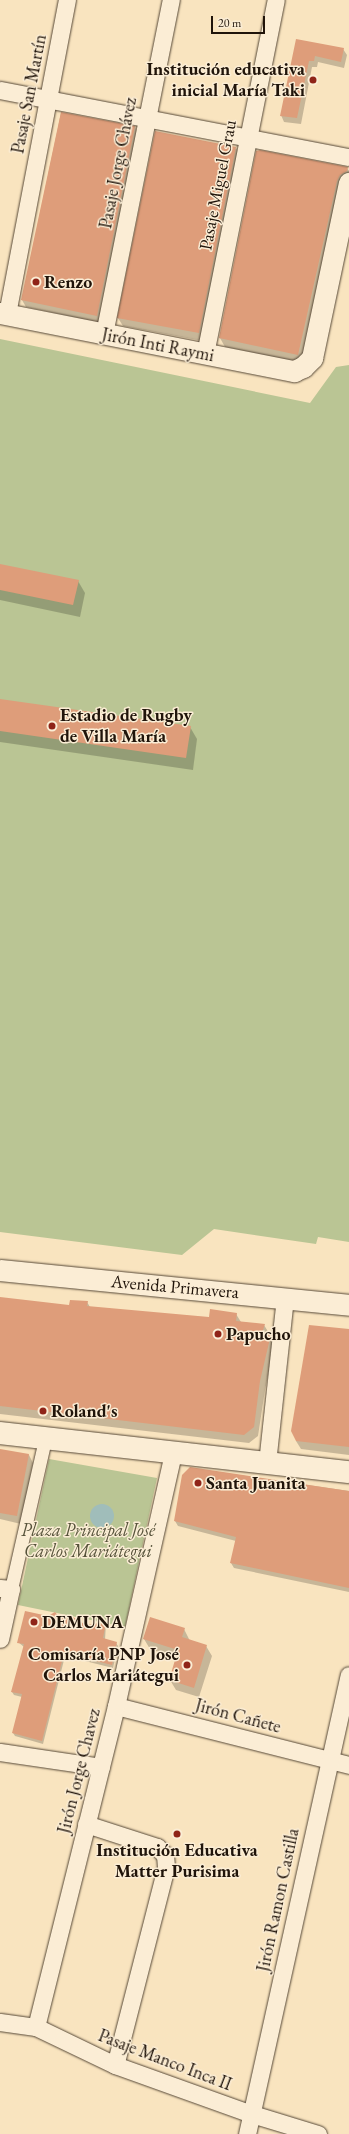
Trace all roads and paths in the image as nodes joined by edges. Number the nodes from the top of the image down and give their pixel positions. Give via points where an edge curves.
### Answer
1 (67, 0) edge
2 (171, 0) edge
3 (276, 0) edge
4 (0, 90) edge
5 (48, 99) junction
6 (147, 118) junction
7 (248, 137) junction
8 (349, 157) edge
9 (349, 183) edge
10 (3, 314) edge
11 (104, 334) junction
12 (205, 354) junction
13 (0, 1270) edge
14 (285, 1298) junction
15 (349, 1305) edge
16 (0, 1433) edge
17 (45, 1439) junction
18 (173, 1454) junction
19 (267, 1464) junction
20 (349, 1472) edge
21 (6, 1589) edge
22 (0, 1639) edge
23 (349, 1675) edge
24 (116, 1706) junction
25 (0, 1752) edge
26 (329, 1761) junction
27 (349, 1765) edge
28 (101, 1767) junction
29 (86, 1824) junction
30 (0, 2022) edge
31 (36, 2027) junction
32 (115, 2065) junction
33 (252, 2114) junction
34 (247, 2134) edge
35 (318, 2134) edge

1 - 5 street, Pasaje San Martín
2 - 6 street, Pasaje Jorge Chávez
3 - 7 street, Pasaje Miguel Grau
4 - 5 street
5 - 6 street
5 - 10 street, Pasaje San Martín
6 - 7 street
6 - 11 street, Pasaje Jorge Chávez
7 - 8 street
7 - 12 street, Pasaje Miguel Grau
9 - 12 street, Jirón Inti Raymi via 312,358 303,367 294,371
10 - 11 street, Jirón Inti Raymi
11 - 12 street, Jirón Inti Raymi
13 - 14 street, Avenida Primavera
14 - 15 street, Avenida Primavera
14 - 19 street
16 - 17 main road
17 - 18 main road
17 - 21 street
18 - 19 main road
18 - 24 street, Jirón Jorge Chavez
19 - 20 main road
21 - 22 street
23 - 26 street, Jirón Ramon Castilla
24 - 26 street, Jirón Cañete
24 - 28 street, Jirón Jorge Chavez
25 - 28 street
26 - 27 street, Jirón Cañete
26 - 33 street, Jirón Ramon Castilla
28 - 29 street, Jirón Jorge Chavez
29 - 31 street, Jirón Jorge Chavez
29 - 32 street via 157,1847 165,1855 166,1867
30 - 31 street, Pasaje Manco Inca II
31 - 32 street, Pasaje Manco Inca II
32 - 33 street, Pasaje Manco Inca II
33 - 34 street, Jirón Ramon Castilla
33 - 35 street, Pasaje Manco Inca II

